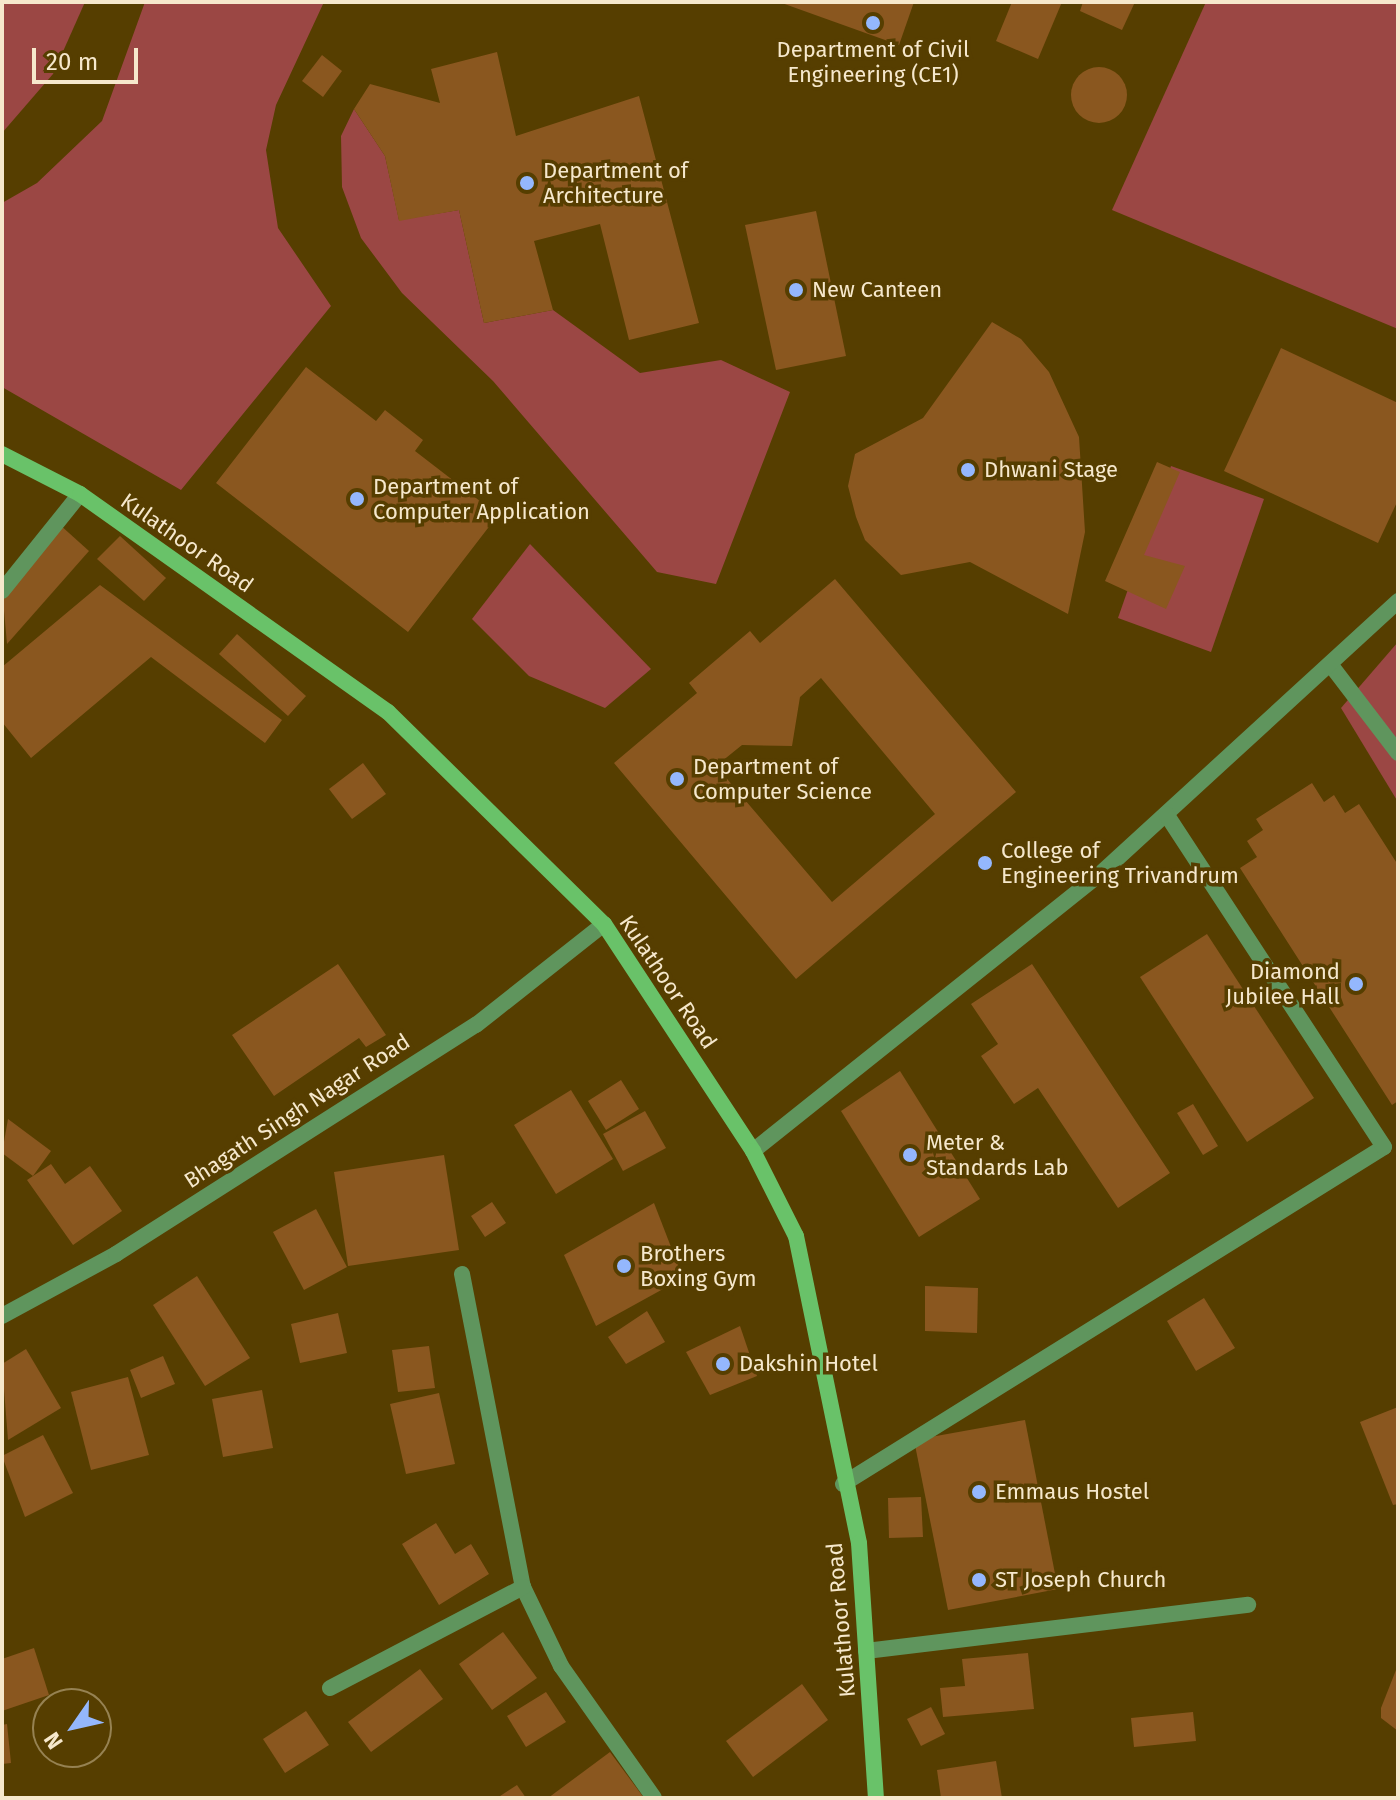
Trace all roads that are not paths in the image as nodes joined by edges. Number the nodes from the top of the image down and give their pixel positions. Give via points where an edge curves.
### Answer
1 (2, 454) edge
2 (80, 494) junction
3 (2, 591) edge
4 (1398, 601) edge
5 (1330, 664) junction
6 (1398, 753) edge
7 (1166, 814) junction
8 (604, 924) junction
9 (1391, 1142) edge
10 (753, 1151) junction
11 (462, 1274) dead end
12 (2, 1316) edge
13 (843, 1484) junction
14 (523, 1587) junction
15 (1248, 1605) dead end
16 (866, 1651) junction
17 (330, 1688) dead end
18 (654, 1798) edge
19 (876, 1798) edge

1 - 2 main road, Kulathoor Road
2 - 3 street
2 - 8 main road, Kulathoor Road via 388,712
4 - 5 street
5 - 6 street
5 - 7 street
7 - 9 street
7 - 10 street
8 - 10 main road, Kulathoor Road
8 - 12 street, Bhagath Singh Nagar Road via 476,1025 116,1254
9 - 13 street
10 - 13 main road, Kulathoor Road via 796,1236
11 - 14 street
13 - 16 main road, Kulathoor Road via 859,1543
14 - 17 street
14 - 18 street via 561,1666
15 - 16 street
16 - 19 main road, Kulathoor Road

